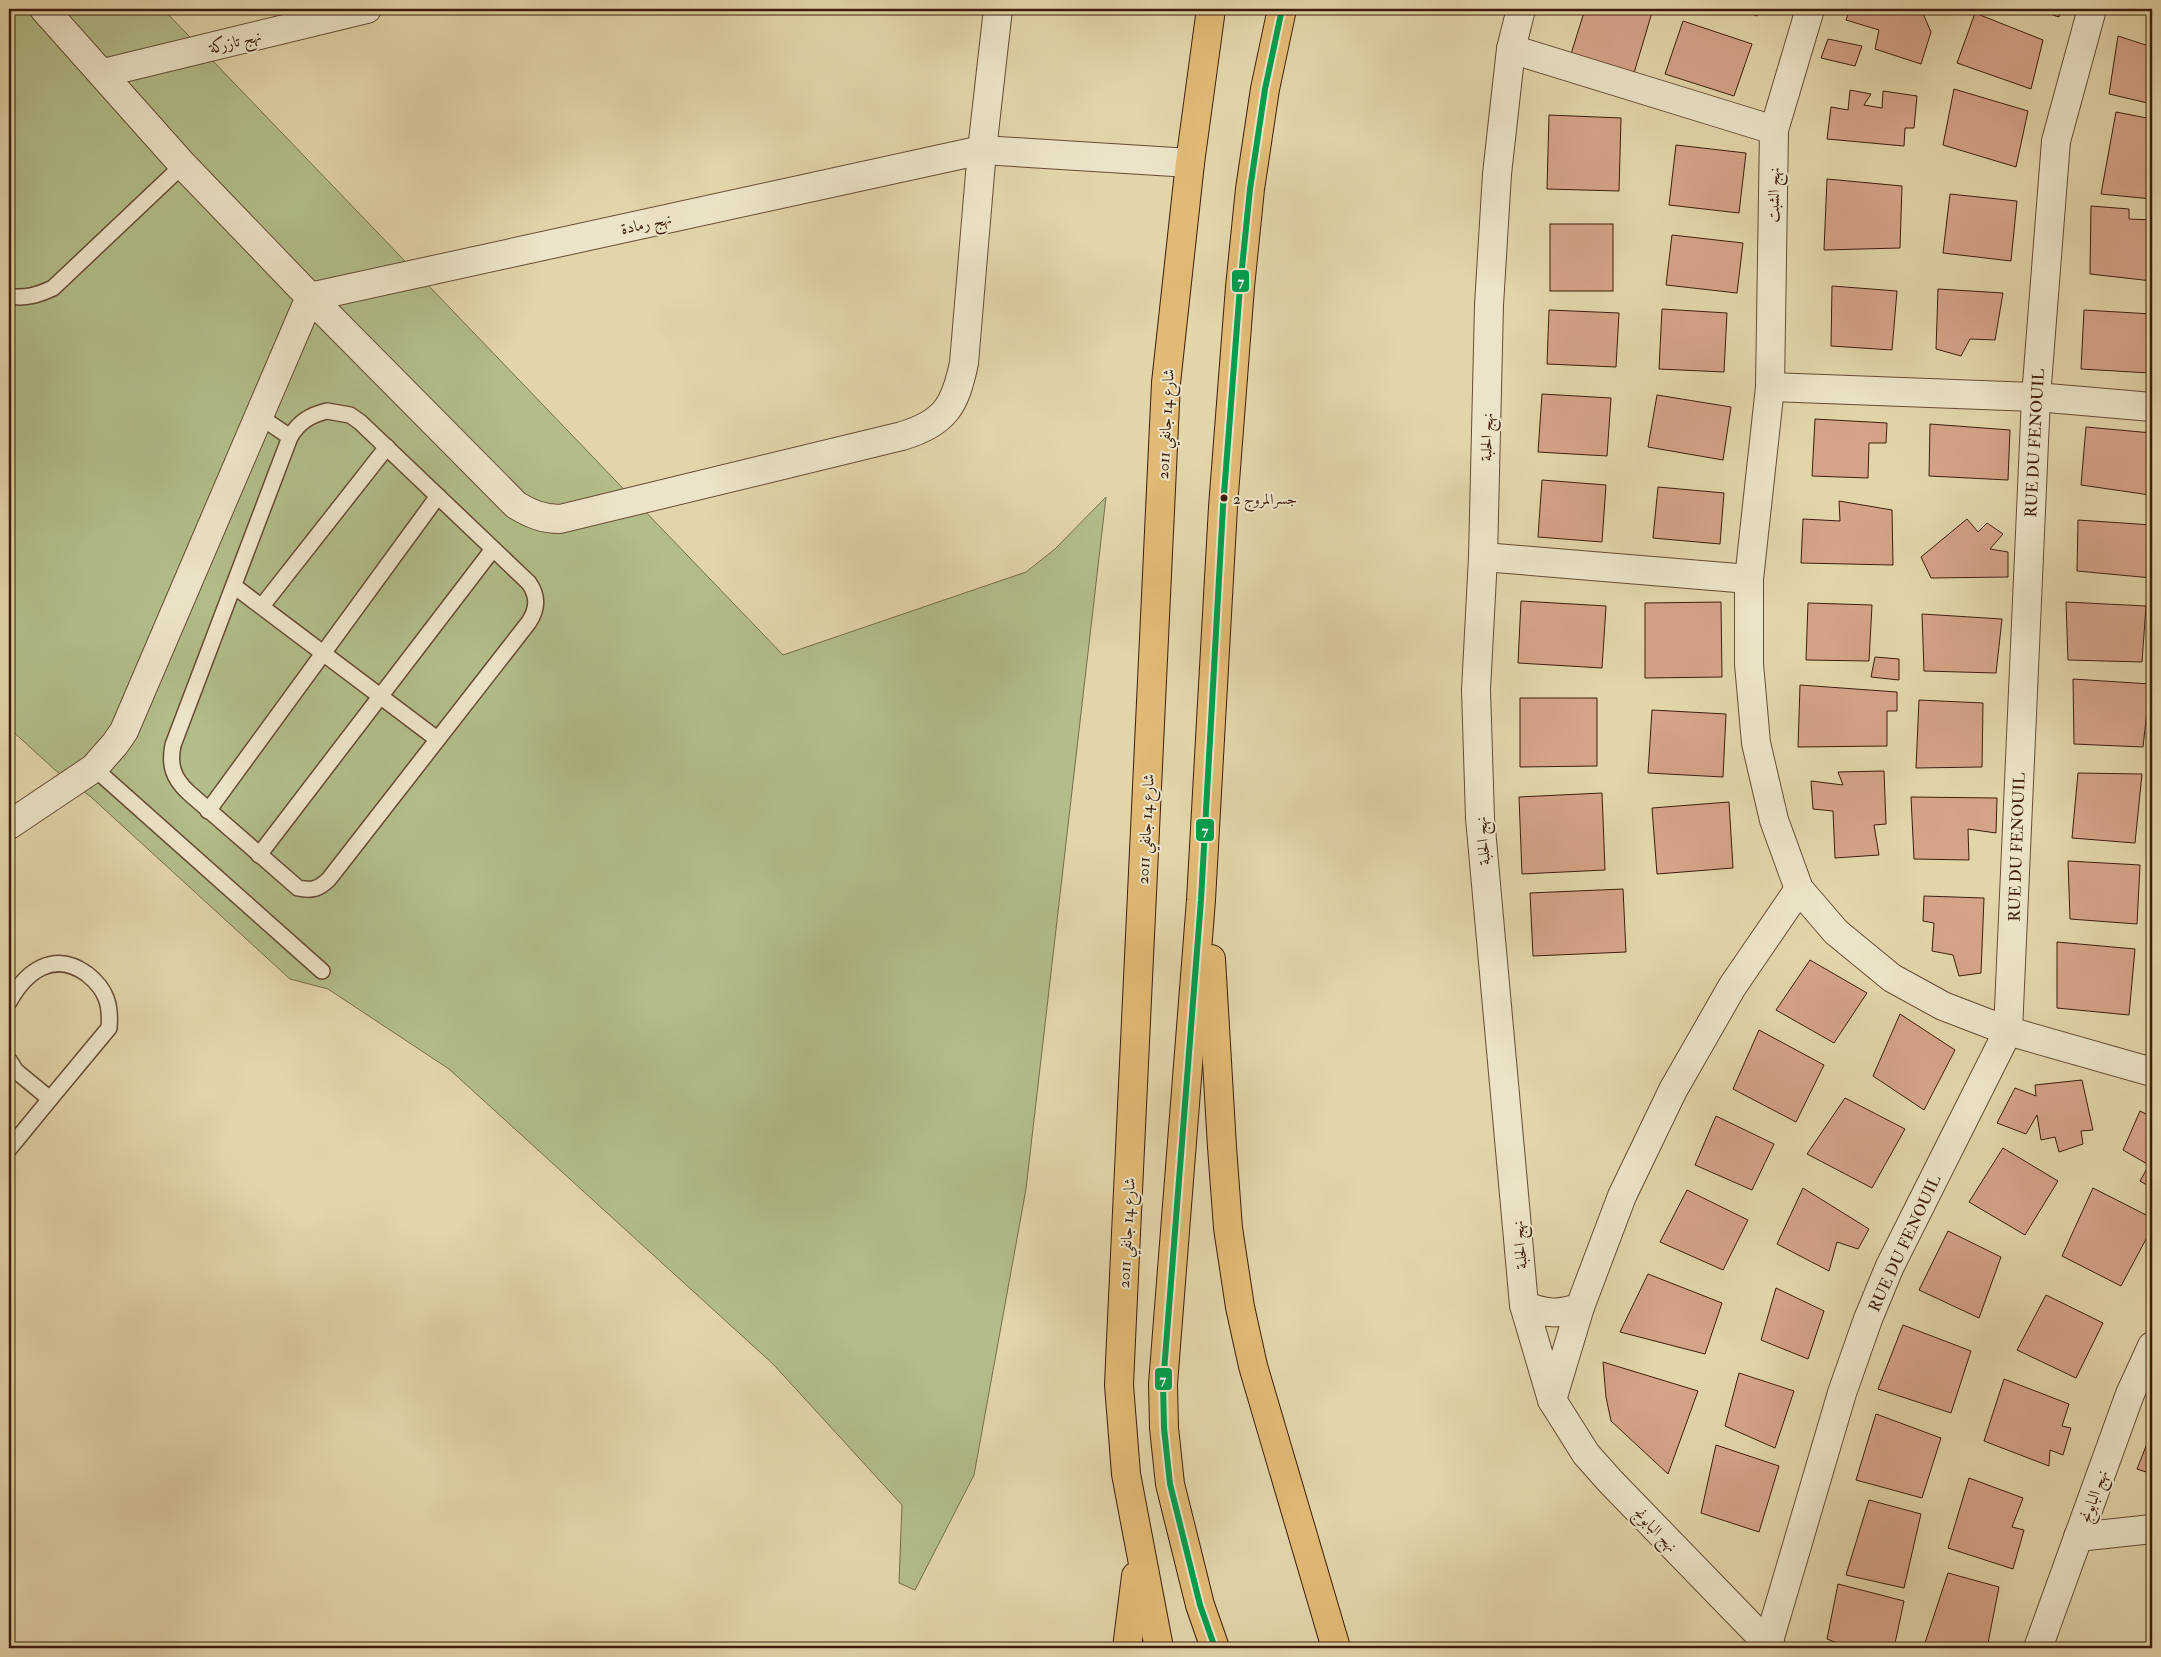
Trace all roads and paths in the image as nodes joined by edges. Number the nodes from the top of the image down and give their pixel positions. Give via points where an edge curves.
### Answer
1 (44, 9) edge
2 (367, 9) edge
3 (998, 9) edge
4 (1211, 9) edge
5 (1282, 9) edge
6 (1521, 9) edge
7 (1810, 9) edge
8 (2092, 9) edge
9 (1511, 49) junction
10 (103, 73) junction
11 (1774, 130) junction
12 (982, 150) junction
13 (1190, 163) junction
14 (184, 165) junction
15 (9, 296) edge
16 (310, 297) junction
17 (1770, 387) junction
18 (2036, 397) junction
19 (2152, 407) edge
20 (259, 416) junction
21 (290, 437) junction
22 (387, 447) junction
23 (438, 496) junction
24 (493, 549) junction
25 (1483, 557) junction
26 (1748, 579) junction
27 (234, 586) junction
28 (262, 606) junction
29 (323, 653) junction
30 (380, 696) junction
31 (437, 739) junction
32 (94, 768) junction
33 (208, 811) junction
34 (9, 824) edge
35 (259, 855) junction
36 (1799, 890) junction
37 (1201, 900) junction
38 (322, 971) dead end
39 (9, 1002) edge
40 (2008, 1031) junction
41 (9, 1060) edge
42 (2152, 1072) edge
43 (50, 1099) junction
44 (9, 1149) edge
45 (1524, 1305) junction
46 (1580, 1307) junction
47 (2152, 1346) edge
48 (1552, 1400) junction
49 (2152, 1529) edge
50 (1136, 1535) junction
51 (2078, 1537) junction
52 (1770, 1646) edge
53 (1128, 1648) edge
54 (1159, 1648) edge
55 (1215, 1648) edge
56 (1336, 1648) edge
57 (2038, 1648) edge

1 - 10 street
2 - 10 street, نهج تازركة
3 - 12 street
4 - 13 highway, شارع 14 جانفي 2011
5 - 37 highway via 1265,89 1240,288 1222,517
6 - 9 street, نهج الحلبة
7 - 11 street, نهج الشبت
8 - 18 street, RUE DU FENOUIL via 2056,141
9 - 11 street
9 - 25 street, نهج الحلبة via 1496,183 1489,305
10 - 14 street
11 - 17 street, نهج الشبت
12 - 13 street, نهج رمادة
12 - 16 street, نهج رمادة
12 - 16 street via 964,363 959,389 942,417 922,430 902,436 560,519 545,519 516,505
13 - 50 highway, شارع 14 جانفي 2011 via 1166,383 1120,1349 1119,1385 1126,1474
14 - 15 lane via 52,288 36,296
14 - 16 street
16 - 20 street
17 - 18 street
17 - 26 street
18 - 19 street
18 - 40 street, RUE DU FENOUIL
20 - 21 lane
20 - 32 street via 124,731
21 - 22 lane via 305,419 316,413 339,412 360,422
21 - 27 lane
22 - 23 lane
22 - 28 lane
23 - 24 lane
23 - 29 lane
24 - 30 lane
24 - 31 lane via 529,583 534,591 536,608 529,622
25 - 26 street
25 - 45 street, نهج الحلبة via 1476,690 1480,818
26 - 36 street via 1748,664 1756,743 1774,820
27 - 28 lane
27 - 33 lane via 170,758 178,783
28 - 29 lane
29 - 30 lane
29 - 33 lane
30 - 31 lane
30 - 35 lane
31 - 35 lane via 320,887 309,891 298,888
32 - 34 street
32 - 38 lane
33 - 35 lane
36 - 40 street via 1836,932 1892,978 1943,1006
36 - 46 street via 1732,987 1673,1090 1622,1196
37 - 55 highway via 1163,1384 1170,1484 1200,1605
37 - 56 highway via 1211,956 1228,1228 1240,1307 1253,1366
39 - 43 lane via 27,977 50,964 76,967 105,992 109,1003 109,1028
40 - 42 street
40 - 52 street, RUE DU FENOUIL via 1890,1266 1868,1319 1842,1392
41 - 43 lane via 16,1071
43 - 44 lane
45 - 46 street via 1552,1313
45 - 48 street, نهج الحلبة
46 - 48 street
47 - 51 street, نهج البابونج via 2130,1394
48 - 52 street, نهج البابونج via 1586,1454
49 - 51 street
50 - 53 highway
50 - 54 highway, شارع 14 جانفي 2011
51 - 57 street, نهج البابونج

